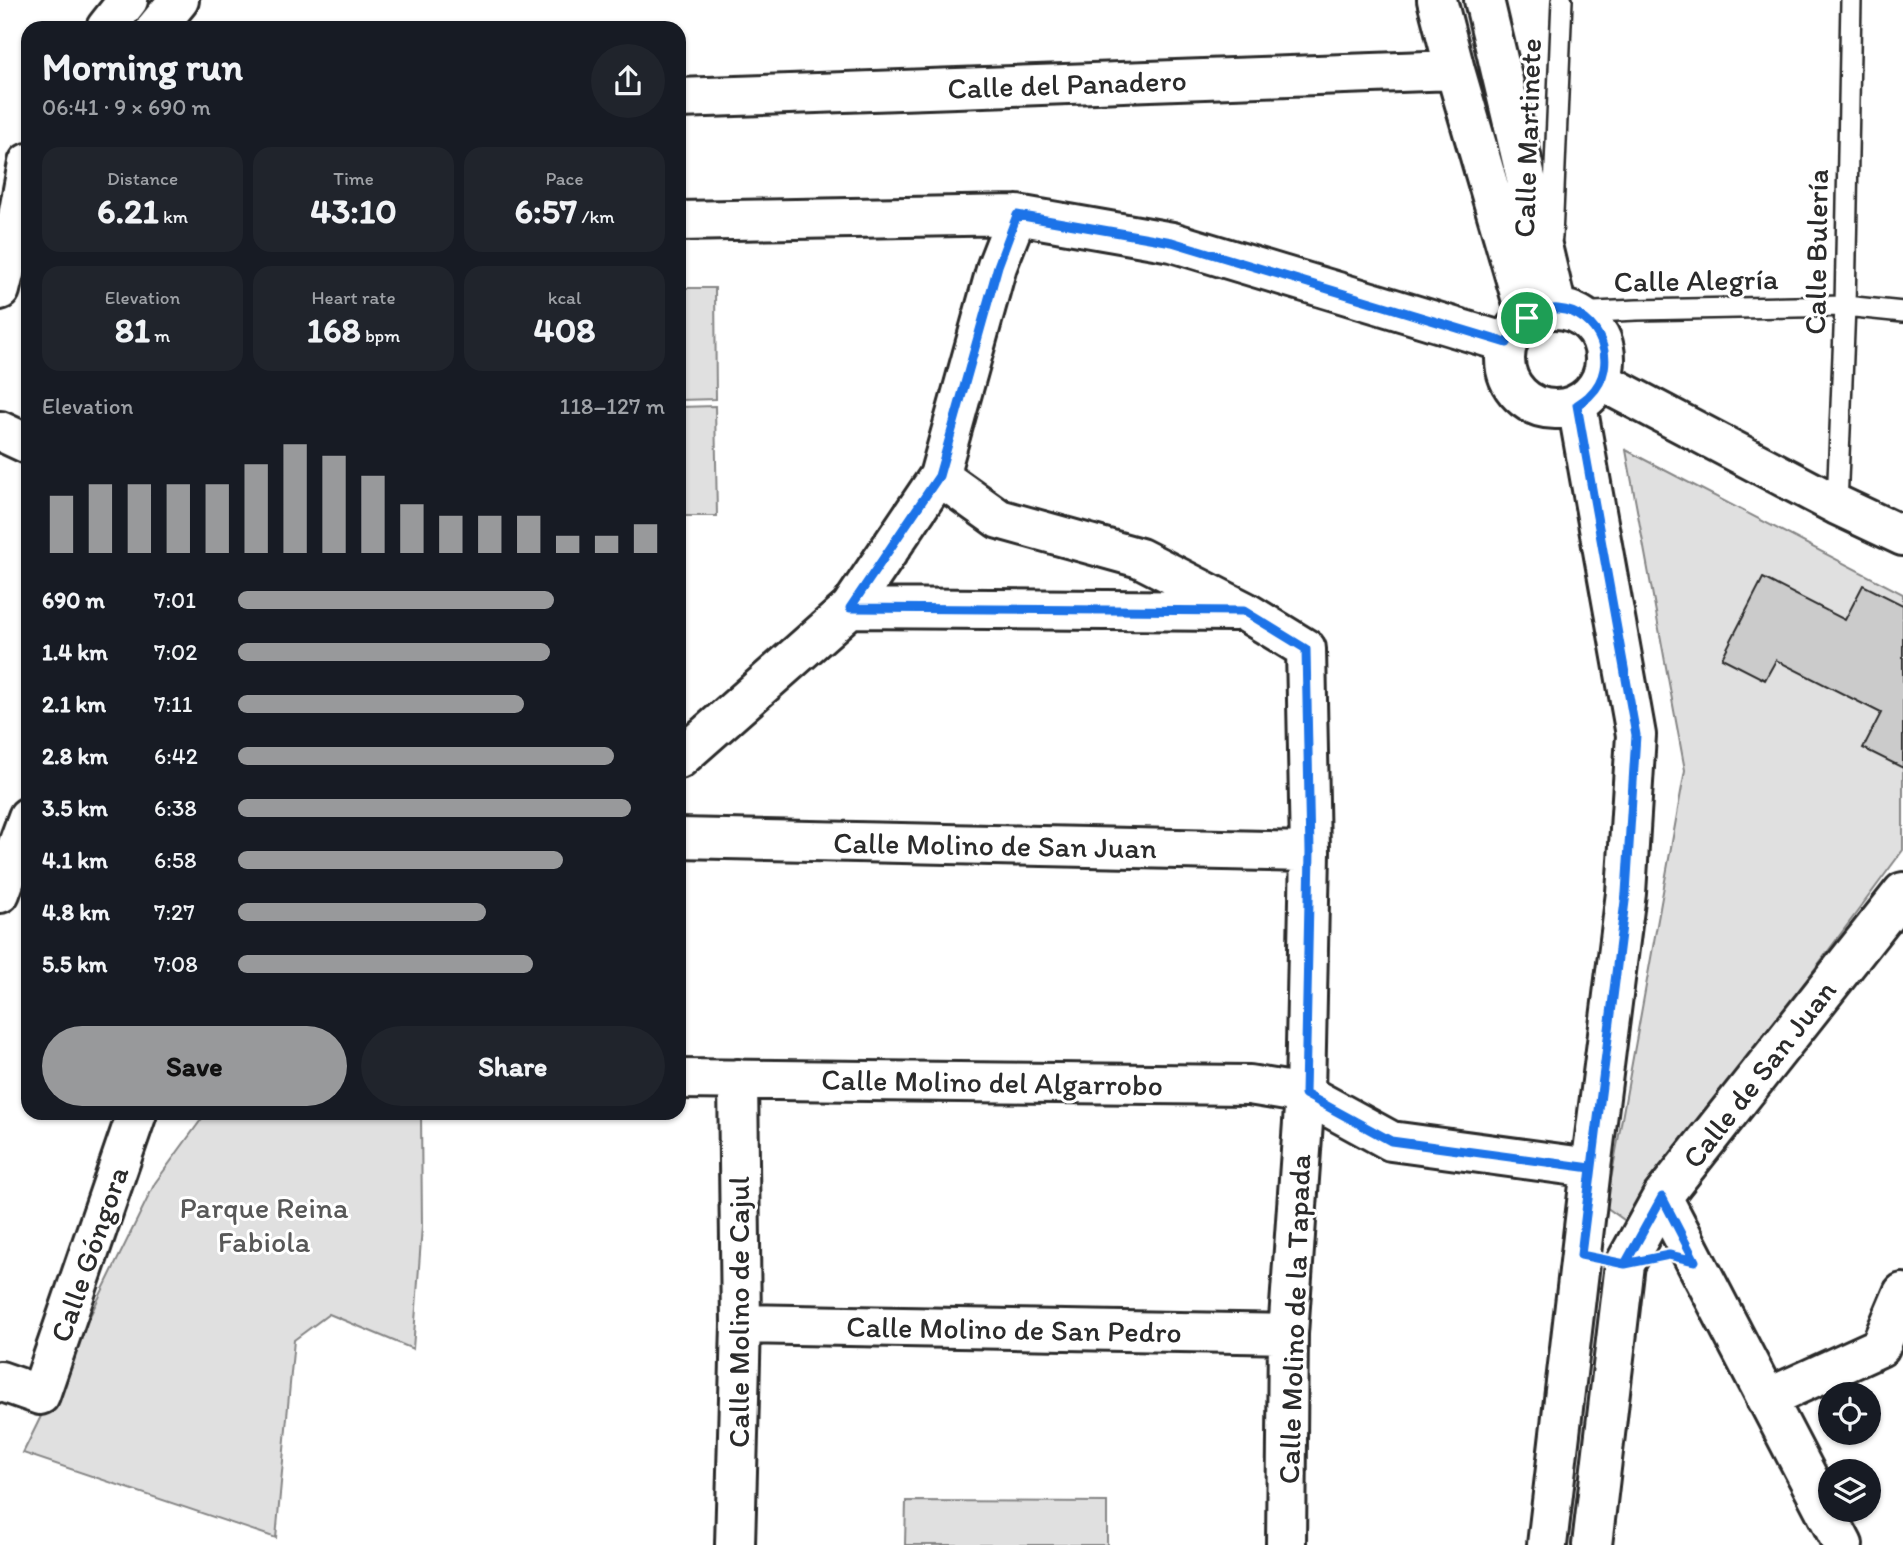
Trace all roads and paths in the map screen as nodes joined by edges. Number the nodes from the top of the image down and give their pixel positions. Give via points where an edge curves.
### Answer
1 (128, 0) edge
2 (179, 0) edge
3 (1437, 0) edge
4 (1484, 0) edge
5 (1562, 0) edge
6 (1851, 0) edge
7 (112, 21) edge
8 (162, 21) edge
9 (1455, 70) junction
10 (686, 98) edge
11 (21, 195) edge
12 (1017, 215) junction
13 (686, 221) edge
14 (15, 222) edge
15 (0, 290) edge
16 (1845, 306) junction
17 (1543, 312) junction
18 (1903, 312) edge
19 (1589, 393) junction
20 (0, 431) edge
21 (21, 441) edge
22 (939, 476) junction
23 (1837, 505) junction
24 (1903, 536) edge
25 (850, 608) junction
26 (1244, 611) junction
27 (686, 753) edge
28 (21, 836) edge
29 (686, 838) edge
30 (1310, 852) junction
31 (1903, 892) edge
32 (0, 893) edge
33 (686, 1079) edge
34 (738, 1079) junction
35 (1305, 1094) junction
36 (136, 1120) edge
37 (1591, 1168) junction
38 (1662, 1197) junction
39 (1581, 1255) junction
40 (1695, 1261) junction
41 (1625, 1264) junction
42 (1903, 1293) edge
43 (741, 1324) junction
44 (1288, 1334) junction
45 (0, 1381) edge
46 (1766, 1399) junction
47 (735, 1545) edge
48 (1286, 1545) edge
49 (1547, 1545) edge
50 (1592, 1545) edge
51 (1843, 1545) edge

1 - 7 street
2 - 8 street
3 - 9 street
4 - 17 street
5 - 17 lane, Calle Martinete
6 - 16 lane, Calle Bulería
9 - 10 street, Calle del Panadero
9 - 17 street
11 - 14 street
12 - 13 street
12 - 17 street
12 - 22 street via 998,266
14 - 15 street
16 - 17 lane, Calle Alegría
16 - 18 lane, Calle Alegría
16 - 23 lane, Calle Bulería
17 - 19 street via 1588,321 1598,333 1605,348 1605,365
17 - 19 street via 1505,359 1507,375 1528,402 1544,408 1560,409
19 - 23 street
19 - 37 street via 1636,735 1626,893
20 - 21 street
22 - 25 street
22 - 26 street via 999,519 1140,558
23 - 24 street
25 - 26 street
25 - 27 street
26 - 30 street, Calle Molino de la Tapada via 1306,649
28 - 32 street
29 - 30 street, Calle Molino de San Juan
30 - 35 street, Calle Molino de la Tapada
31 - 38 street, Calle de San Juan
33 - 34 street, Calle Molino del Algarrobo
34 - 35 street, Calle Molino del Algarrobo via 1249,1085
34 - 43 street, Calle Molino de Cajul
35 - 37 street, Calle Molino del Algarrobo via 1391,1141
35 - 44 street, Calle Molino de la Tapada
36 - 45 street, Calle Góngora via 40,1395
37 - 39 street
38 - 40 street
38 - 41 street, Calle de San Juan
39 - 41 street
39 - 49 street
40 - 41 street via 1669,1255
40 - 46 street
41 - 50 street
42 - 46 street via 1880,1347
43 - 44 street, Calle Molino de San Pedro
43 - 47 street, Calle Molino de Cajul
44 - 48 street, Calle Molino de la Tapada
46 - 51 street

